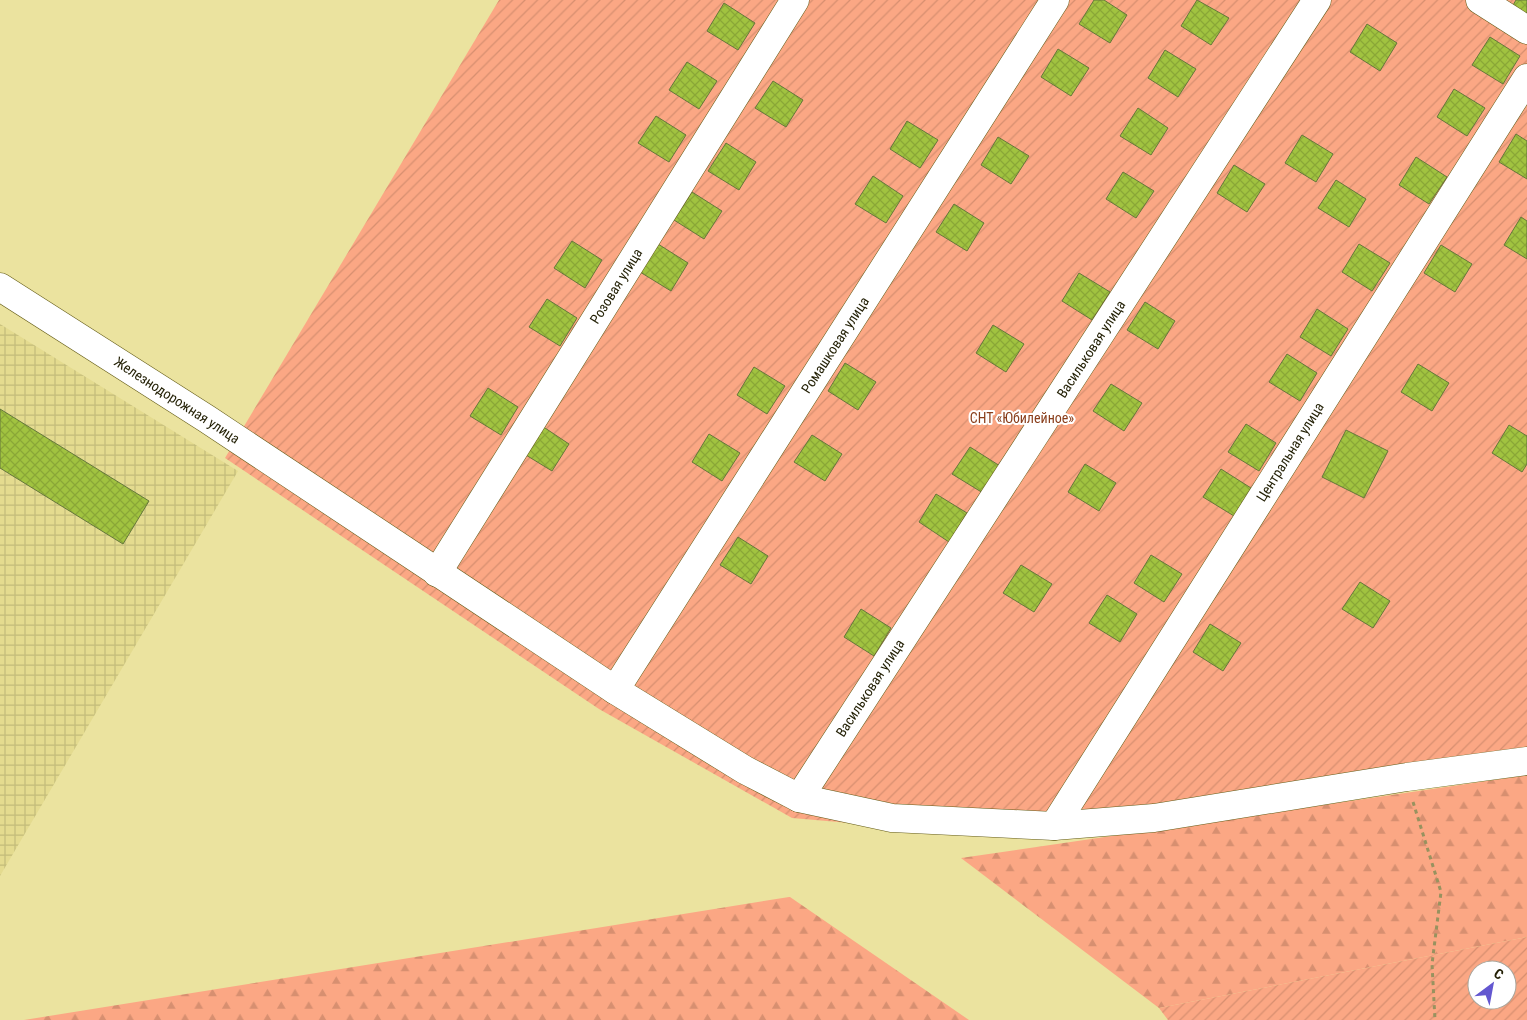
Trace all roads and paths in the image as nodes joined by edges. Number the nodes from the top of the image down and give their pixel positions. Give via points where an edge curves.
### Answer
1 (795, 0) edge
2 (1055, 0) edge
3 (1317, 0) edge
4 (1480, 0) edge
5 (1527, 30) edge
6 (1527, 78) edge
7 (0, 288) edge
8 (437, 573) junction
9 (615, 690) junction
10 (1527, 761) edge
11 (1407, 777) junction
12 (799, 798) junction
13 (1054, 826) junction
14 (1435, 1020) edge

1 - 8 street, Розовая улица
2 - 9 street, Ромашковая улица
3 - 12 street, Васильковая улица
4 - 5 street
6 - 13 street, Центральная улица
7 - 8 street, Железнодорожная улица via 207,419
8 - 9 street, Железнодорожная улица
9 - 12 street, Железнодорожная улица via 745,770
10 - 11 street, Железнодорожная улица
11 - 13 street, Железнодорожная улица via 1154,818
11 - 14 path via 1441,892 1432,964
12 - 13 street, Железнодорожная улица via 892,818

